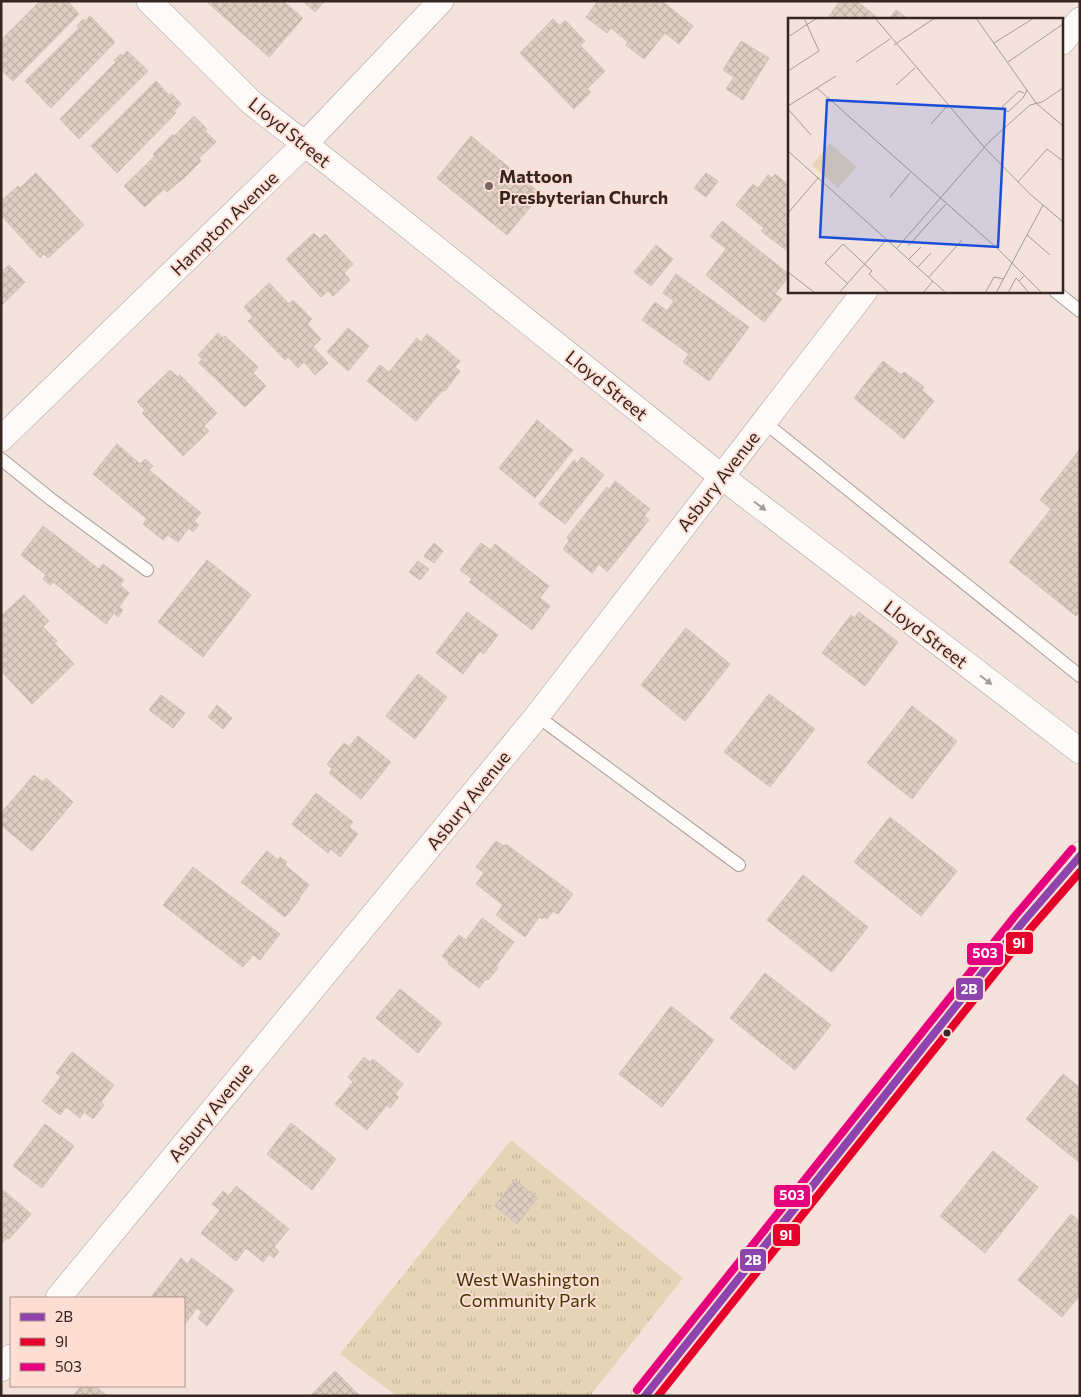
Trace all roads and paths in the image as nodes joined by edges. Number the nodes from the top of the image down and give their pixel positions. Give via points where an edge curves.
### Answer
1 (149, 1) edge
2 (441, 1) edge
3 (1080, 20) edge
4 (1064, 40) edge
5 (305, 144) junction
6 (864, 292) edge
7 (1056, 292) edge
8 (1080, 311) edge
9 (764, 422) junction
10 (1, 439) edge
11 (1, 459) edge
12 (722, 477) junction
13 (147, 570) dead end
14 (1080, 676) edge
15 (537, 716) junction
16 (1080, 751) edge
17 (738, 865) dead end
18 (1076, 867) edge
19 (59, 1297) edge
20 (10, 1358) edge
21 (1, 1369) edge
22 (645, 1396) edge

1 - 5 street, Lloyd Street via 252,104
2 - 5 street, Hampton Avenue
3 - 4 street
5 - 10 street, Hampton Avenue
5 - 12 street, Lloyd Street
6 - 9 street, Asbury Avenue
7 - 8 lane
9 - 12 street, Asbury Avenue
9 - 14 lane
11 - 13 lane
12 - 15 street, Asbury Avenue
12 -> 16 street, Lloyd Street
15 - 17 lane
15 - 19 street, Asbury Avenue
18 - 22 street via 1017,930
20 - 21 street

